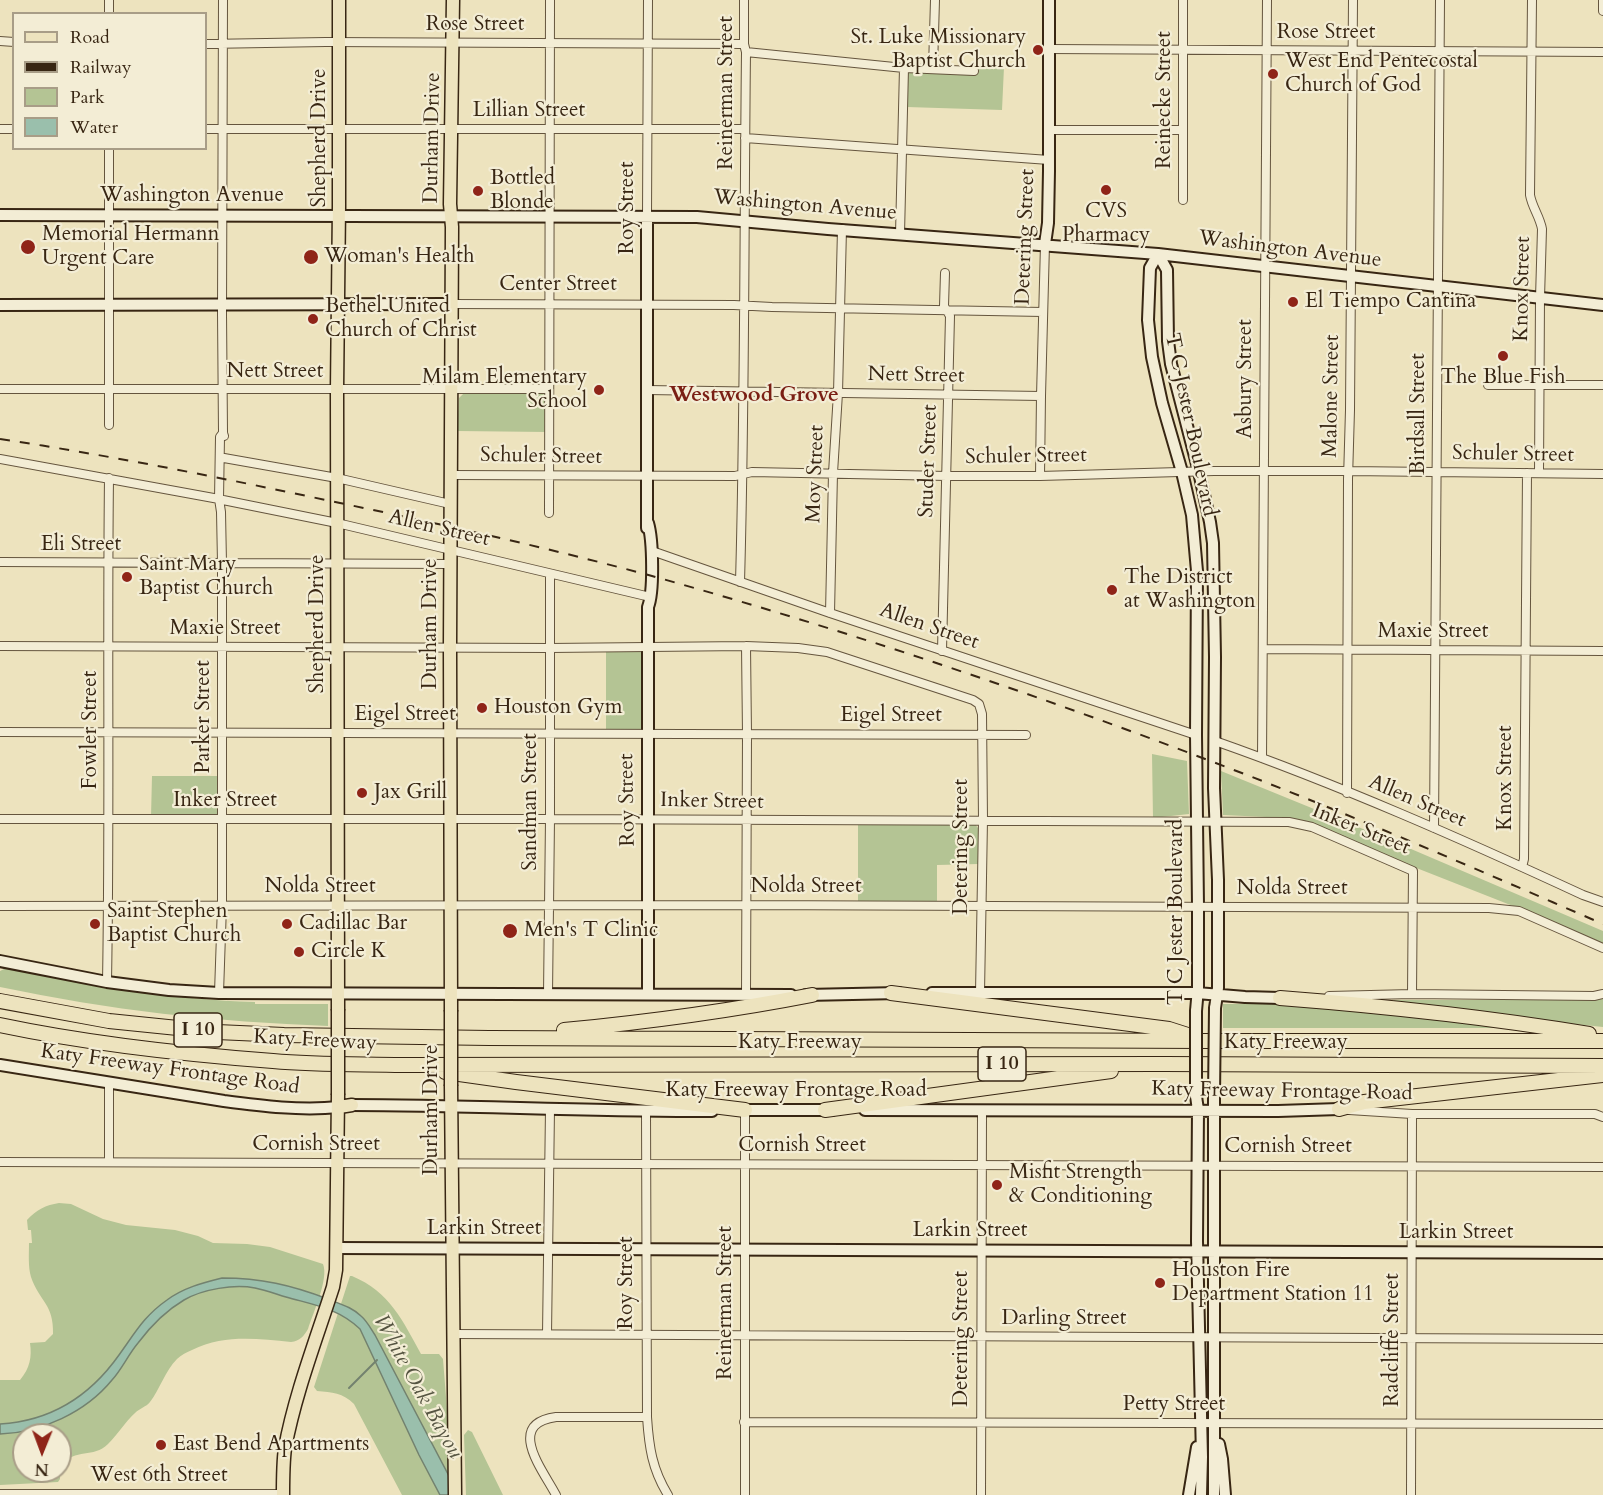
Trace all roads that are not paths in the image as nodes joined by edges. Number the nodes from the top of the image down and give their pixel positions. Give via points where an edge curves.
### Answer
1 (223, 0) edge
2 (339, 0) edge
3 (453, 0) edge
4 (550, 0) edge
5 (648, 0) edge
6 (744, 0) edge
7 (935, 0) edge
8 (1049, 0) edge
9 (1183, 0) edge
10 (1267, 0) edge
11 (1353, 0) edge
12 (1440, 0) edge
13 (1532, 0) edge
14 (1603, 0) edge
15 (1603, 11) edge
16 (223, 43) junction
17 (339, 43) junction
18 (453, 43) junction
19 (550, 43) junction
20 (647, 43) junction
21 (207, 44) edge
22 (745, 48) junction
23 (1049, 49) junction
24 (1183, 50) junction
25 (1267, 51) junction
26 (1353, 51) junction
27 (1440, 51) junction
28 (1531, 51) junction
29 (1603, 52) edge
30 (904, 68) junction
31 (933, 68) junction
32 (974, 71) dead end
33 (339, 128) junction
34 (207, 129) edge
35 (223, 129) junction
36 (451, 129) junction
37 (550, 129) junction
38 (647, 129) junction
39 (1049, 130) junction
40 (1182, 130) junction
41 (745, 134) junction
42 (902, 149) junction
43 (109, 150) edge
44 (1049, 160) junction
45 (1183, 200) dead end
46 (0, 215) edge
47 (109, 215) junction
48 (222, 216) junction
49 (339, 216) junction
50 (550, 216) junction
51 (647, 216) junction
52 (451, 217) junction
53 (745, 221) junction
54 (842, 229) junction
55 (900, 234) junction
56 (1045, 244) junction
57 (1158, 254) junction
58 (1265, 267) junction
59 (945, 273) dead end
60 (1351, 277) junction
61 (1438, 287) junction
62 (1540, 298) junction
63 (109, 303) junction
64 (337, 303) junction
65 (0, 304) edge
66 (451, 304) junction
67 (549, 304) junction
68 (222, 305) junction
69 (647, 305) junction
70 (1603, 305) edge
71 (745, 306) junction
72 (839, 308) junction
73 (947, 310) junction
74 (1043, 312) junction
75 (1172, 364) junction
76 (1154, 367) junction
77 (1488, 384) dead end
78 (1540, 384) junction
79 (1603, 386) edge
80 (0, 389) edge
81 (109, 389) junction
82 (451, 389) junction
83 (549, 389) junction
84 (222, 390) junction
85 (337, 390) junction
86 (647, 390) junction
87 (744, 392) junction
88 (838, 393) junction
89 (949, 394) junction
90 (1041, 396) junction
91 (109, 425) dead end
92 (223, 433) junction
93 (224, 458) junction
94 (0, 459) edge
95 (1264, 471) junction
96 (1349, 471) junction
97 (1182, 472) junction
98 (1199, 472) junction
99 (1437, 472) junction
100 (833, 473) junction
101 (1527, 473) junction
102 (1539, 473) junction
103 (450, 474) junction
104 (743, 474) junction
105 (1603, 474) edge
106 (549, 476) junction
107 (648, 476) junction
108 (947, 476) junction
109 (1040, 476) junction
110 (110, 478) junction
111 (337, 478) junction
112 (221, 499) junction
113 (450, 504) junction
114 (549, 513) dead end
115 (648, 523) junction
116 (337, 524) junction
117 (450, 550) junction
118 (652, 551) junction
119 (0, 562) edge
120 (108, 563) junction
121 (222, 563) junction
122 (337, 563) junction
123 (450, 564) junction
124 (1197, 572) junction
125 (1214, 572) junction
126 (550, 574) junction
127 (740, 582) junction
128 (647, 601) junction
129 (830, 613) junction
130 (0, 646) edge
131 (108, 646) junction
132 (746, 646) junction
133 (337, 647) junction
134 (450, 647) junction
135 (648, 647) junction
136 (222, 648) junction
137 (550, 648) junction
138 (1263, 649) junction
139 (1347, 650) junction
140 (1525, 650) junction
141 (942, 651) junction
142 (1435, 651) junction
143 (1603, 651) edge
144 (1196, 657) junction
145 (1215, 657) junction
146 (976, 703) joint
147 (0, 732) edge
148 (108, 733) junction
149 (222, 733) junction
150 (338, 733) junction
151 (450, 733) junction
152 (550, 734) junction
153 (647, 734) junction
154 (747, 734) junction
155 (981, 735) junction
156 (1026, 735) dead end
157 (1196, 735) junction
158 (1215, 741) junction
159 (1262, 758) junction
160 (1347, 793) junction
161 (0, 819) edge
162 (110, 819) junction
163 (222, 819) junction
164 (338, 819) junction
165 (451, 819) junction
166 (550, 819) junction
167 (649, 819) junction
168 (747, 820) junction
169 (983, 820) junction
170 (1197, 821) junction
171 (1216, 821) junction
172 (1434, 828) junction
173 (1522, 867) junction
174 (1602, 898) edge
175 (108, 905) junction
176 (222, 905) junction
177 (338, 905) junction
178 (548, 905) junction
179 (648, 905) junction
180 (746, 905) junction
181 (0, 906) edge
182 (451, 906) junction
183 (1198, 906) junction
184 (981, 907) junction
185 (1218, 907) junction
186 (1413, 908) junction
187 (1603, 948) edge
188 (0, 961) edge
189 (107, 982) junction
190 (219, 993) junction
191 (891, 993) junction
192 (980, 993) junction
193 (1197, 993) junction
194 (338, 994) junction
195 (548, 994) junction
196 (648, 994) junction
197 (746, 994) junction
198 (1217, 994) junction
199 (1412, 994) junction
200 (1603, 994) edge
201 (451, 995) junction
202 (812, 995) junction
203 (1280, 998) junction
204 (0, 1001) edge
205 (0, 1027) edge
206 (489, 1038) junction
207 (1603, 1038) edge
208 (1207, 1041) junction
209 (1164, 1064) junction
210 (0, 1065) edge
211 (402, 1065) junction
212 (1603, 1066) edge
213 (1603, 1075) edge
214 (109, 1083) junction
215 (451, 1100) junction
216 (338, 1101) junction
217 (352, 1105) joint
218 (550, 1109) junction
219 (1339, 1109) junction
220 (745, 1110) junction
221 (825, 1110) junction
222 (982, 1110) junction
223 (1198, 1110) junction
224 (1214, 1110) junction
225 (646, 1112) junction
226 (1412, 1114) junction
227 (1599, 1116) edge
228 (0, 1162) edge
229 (109, 1162) junction
230 (337, 1163) junction
231 (451, 1163) junction
232 (549, 1163) junction
233 (646, 1163) junction
234 (745, 1164) junction
235 (981, 1164) junction
236 (1198, 1164) junction
237 (1214, 1165) junction
238 (1412, 1165) junction
239 (1603, 1167) edge
240 (336, 1248) junction
241 (452, 1248) junction
242 (548, 1249) junction
243 (646, 1249) junction
244 (744, 1249) junction
245 (981, 1250) junction
246 (1197, 1251) junction
247 (1214, 1251) junction
248 (1412, 1252) junction
249 (1603, 1253) edge
250 (1215, 1305) junction
251 (1199, 1308) junction
252 (453, 1334) junction
253 (547, 1334) junction
254 (647, 1335) junction
255 (744, 1335) junction
256 (982, 1337) junction
257 (1200, 1337) junction
258 (1214, 1337) junction
259 (1411, 1338) junction
260 (1603, 1339) edge
261 (647, 1418) junction
262 (744, 1422) junction
263 (981, 1422) junction
264 (1201, 1423) junction
265 (1214, 1423) junction
266 (1411, 1424) junction
267 (1603, 1424) edge
268 (0, 1494) edge
269 (283, 1495) edge
270 (455, 1495) edge
271 (556, 1495) edge
272 (668, 1495) edge
273 (745, 1495) edge
274 (981, 1495) edge
275 (1189, 1495) edge
276 (1201, 1495) edge
277 (1214, 1495) edge
278 (1225, 1495) edge
279 (1411, 1495) edge

1 - 16 street, Parker Street
2 - 17 main road, Shepherd Drive
3 - 18 main road, Durham Drive
4 - 19 street
5 - 20 street, Roy Street
6 - 22 street, Reinerman Street
7 - 31 street
8 - 23 main road, Detering Street
9 - 24 street, Reinecke Street
10 - 25 street, Asbury Street
11 - 26 street, Malone Street
12 - 27 street, Birdsall Street
13 - 28 street, Knox Street
14 - 15 street
16 - 17 street, Rose Street
16 - 21 street, Rose Street
16 - 35 street, Parker Street
17 - 18 street, Rose Street
17 - 33 main road, Shepherd Drive
18 - 19 street, Rose Street
18 - 36 main road, Durham Drive
19 - 20 street, Rose Street
19 - 37 street
20 - 22 street, Rose Street
20 - 38 street, Roy Street
22 - 30 street, Rose Street
22 - 41 street, Reinerman Street
23 - 24 street, Rose Street
23 - 39 main road, Detering Street
24 - 25 street, Rose Street
24 - 40 street, Reinecke Street
25 - 26 street, Rose Street
25 - 58 street, Asbury Street
26 - 27 street, Rose Street
26 - 60 street, Malone Street
27 - 28 street, Rose Street
27 - 61 street, Birdsall Street
28 - 29 street, Rose Street
28 - 62 street, Knox Street via 1530,195 1542,229
30 - 31 street, Rose Street
30 - 42 street
31 - 32 street, Rose Street
33 - 35 street, Lillian Street
33 - 36 street, Lillian Street
33 - 49 main road, Shepherd Drive
34 - 35 street, Lillian Street
35 - 48 street, Parker Street
36 - 37 street, Lillian Street
36 - 52 main road, Durham Drive
37 - 38 street, Lillian Street
37 - 50 street
38 - 41 street, Lillian Street
38 - 51 street, Roy Street
39 - 40 street
39 - 44 main road, Detering Street
40 - 45 street, Reinecke Street
41 - 42 street, Lillian Street
41 - 53 street, Reinerman Street
42 - 44 street, Lillian Street
42 - 55 street
43 - 47 street
44 - 56 main road, Detering Street
46 - 47 main road, Washington Avenue
47 - 48 main road, Washington Avenue
47 - 63 street
48 - 49 main road, Washington Avenue
48 - 68 street, Parker Street
49 - 52 main road, Washington Avenue
49 - 64 main road, Shepherd Drive
50 - 51 main road, Washington Avenue
50 - 52 main road, Washington Avenue
50 - 67 street
51 - 53 main road, Washington Avenue
51 - 69 main road, Roy Street
52 - 66 main road, Durham Drive
53 - 54 main road, Washington Avenue
53 - 71 street, Reinerman Street
54 - 55 main road, Washington Avenue
54 - 72 street, Moy Street
55 - 56 main road, Washington Avenue
56 - 57 main road, Washington Avenue
56 - 74 street, Detering Street
57 - 58 main road, Washington Avenue
57 - 75 main road, T C Jester Boulevard via 1167,270
57 - 76 main road, T C Jester Boulevard via 1150,268 1148,320
58 - 60 main road, Washington Avenue
58 - 95 street, Asbury Street
59 - 73 street, Studer Street
60 - 61 main road, Washington Avenue
60 - 96 street, Malone Street
61 - 62 main road, Washington Avenue
61 - 99 street, Birdsall Street
62 - 70 main road, Washington Avenue
62 - 78 street, Knox Street
63 - 65 main road, Center Street
63 - 68 main road, Center Street
63 - 81 street
64 - 66 main road, Center Street
64 - 68 main road, Center Street
64 - 85 main road, Shepherd Drive
66 - 67 street, Center Street
66 - 82 main road, Durham Drive
67 - 69 street, Center Street
67 - 83 street
68 - 84 street, Parker Street
69 - 71 street, Center Street
69 - 86 main road, Roy Street
71 - 72 street, Center Street
71 - 87 street, Reinerman Street
72 - 73 street, Center Street
72 - 88 street, Moy Street
73 - 74 street, Center Street
73 - 89 street, Studer Street
74 - 90 street, Detering Street
75 - 76 main road
75 - 98 main road, T C Jester Boulevard
76 - 97 main road, T C Jester Boulevard
77 - 78 street
78 - 79 street
78 - 102 street, Knox Street
80 - 81 street, Nett Street
81 - 84 street, Nett Street
81 - 91 street
82 - 83 street, Nett Street
82 - 85 street, Nett Street
82 - 103 main road, Durham Drive
83 - 106 street
84 - 85 street, Nett Street
84 - 92 street, Parker Street
85 - 111 main road, Shepherd Drive
86 - 87 street, Nett Street
86 - 107 main road, Roy Street
87 - 88 street, Nett Street
87 - 104 street, Reinerman Street
88 - 89 street, Nett Street
88 - 100 street, Moy Street
89 - 90 street, Nett Street
89 - 108 street, Studer Street
90 - 109 street, Detering Street
92 - 93 street, Parker Street
92 - 112 street, Parker Street
93 - 111 street, Allen Street
93 - 112 street, Parker Street
94 - 110 street, Allen Street
95 - 96 street, Schuler Street
95 - 98 street, Schuler Street
95 - 138 street, Asbury Street
96 - 99 street, Schuler Street
96 - 139 street, Malone Street
97 - 98 street, Schuler Street
97 - 109 street, Schuler Street
97 - 124 main road, T C Jester Boulevard via 1192,515
98 - 125 main road, T C Jester Boulevard via 1210,522
99 - 101 street, Schuler Street
99 - 142 street, Birdsall Street
100 - 104 street, Schuler Street
100 - 108 street, Schuler Street
100 - 129 street, Moy Street
101 - 102 street, Schuler Street
101 - 140 street, Knox Street
102 - 105 street, Schuler Street
103 - 106 street, Schuler Street
103 - 113 main road, Durham Drive
104 - 107 street, Schuler Street
104 - 127 street, Reinerman Street
106 - 107 street, Schuler Street
106 - 114 street
107 - 115 main road, Roy Street
108 - 109 street, Schuler Street
108 - 141 street, Studer Street
110 - 112 street, Allen Street
110 - 120 street, Fowler Street
111 - 113 street, Allen Street
111 - 116 main road, Shepherd Drive
112 - 116 street, Allen Street
112 - 121 street, Parker Street
113 - 117 main road, Durham Drive
115 - 118 main road, Roy Street
115 - 128 main road, Roy Street
116 - 117 street, Allen Street
116 - 122 main road, Shepherd Drive
117 - 123 main road, Durham Drive
117 - 126 street, Allen Street
118 - 127 street, Allen Street
118 - 128 main road, Roy Street via 651,600
119 - 120 street, Eli Street
120 - 121 street, Eli Street
120 - 131 street, Fowler Street
121 - 122 street, Eli Street
121 - 136 street, Parker Street
122 - 123 street, Eli Street
122 - 133 main road, Shepherd Drive
123 - 134 main road, Durham Drive
124 - 125 main road
124 - 144 main road, T C Jester Boulevard
125 - 145 main road, T C Jester Boulevard
126 - 128 street, Allen Street
126 - 137 street, Sandman Street
127 - 129 street, Allen Street
128 - 135 main road, Roy Street
129 - 141 street, Allen Street
130 - 131 street, Maxie Street
131 - 136 street, Maxie Street
131 - 148 street, Fowler Street
132 - 135 street, Maxie Street
132 - 146 street, Maxie Street via 827,652
132 - 154 street
133 - 134 street, Maxie Street
133 - 136 street, Maxie Street
133 - 150 main road, Shepherd Drive
134 - 137 street, Maxie Street
134 - 151 main road, Durham Drive
135 - 137 street, Maxie Street
135 - 153 main road, Roy Street
136 - 149 street, Parker Street
137 - 152 street, Sandman Street
138 - 139 street, Maxie Street
138 - 159 street, Asbury Street
139 - 142 street, Maxie Street
139 - 160 street, Malone Street
140 - 142 street, Maxie Street
140 - 143 street, Maxie Street
140 - 173 street, Knox Street
141 - 157 street, Allen Street
142 - 172 street, Birdsall Street
144 - 145 main road
144 - 157 main road, T C Jester Boulevard
145 - 158 main road, T C Jester Boulevard
146 - 155 street, Detering Street via 982,714
147 - 148 street, Eigel Street
148 - 149 street, Eigel Street
148 - 162 street, Fowler Street
149 - 150 street, Eigel Street
149 - 163 street, Parker Street
150 - 151 street, Eigel Street
150 - 164 main road, Shepherd Drive
151 - 152 street, Eigel Street
151 - 165 main road, Durham Drive
152 - 153 street, Eigel Street
152 - 166 street, Sandman Street
153 - 154 street, Eigel Street
153 - 167 main road, Roy Street
154 - 155 street, Eigel Street
154 - 168 street
155 - 156 street, Eigel Street
155 - 169 street, Detering Street
157 - 170 main road, T C Jester Boulevard
158 - 159 street, Allen Street
158 - 171 main road, T C Jester Boulevard
159 - 160 street, Allen Street
160 - 172 street, Allen Street
161 - 162 street, Inker Street
162 - 163 street, Inker Street
162 - 175 street, Fowler Street
163 - 164 street, Inker Street
163 - 176 street, Parker Street
164 - 165 street, Inker Street
164 - 177 main road, Shepherd Drive
165 - 166 street, Inker Street
165 - 182 main road, Durham Drive
166 - 167 street, Inker Street
166 - 178 street, Sandman Street
167 - 168 street, Inker Street
167 - 179 main road, Roy Street
168 - 169 street, Inker Street
168 - 180 street
169 - 170 street, Inker Street
169 - 184 street, Detering Street
170 - 171 street, Inker Street
170 - 183 main road, T C Jester Boulevard
171 - 185 main road, T C Jester Boulevard
171 - 186 street, Inker Street via 1289,822 1312,827 1413,871
172 - 173 street, Allen Street
173 - 174 street, Allen Street via 1583,895
175 - 176 street, Nolda Street
175 - 181 street, Nolda Street
175 - 189 street, Fowler Street
176 - 177 street, Nolda Street
176 - 190 street, Parker Street
177 - 182 street, Nolda Street
177 - 194 main road, Shepherd Drive
178 - 179 street, Nolda Street
178 - 182 street, Nolda Street
178 - 195 street, Sandman Street
179 - 180 street, Nolda Street
179 - 196 main road, Roy Street
180 - 184 street, Nolda Street
180 - 197 street
182 - 201 main road, Durham Drive
183 - 184 street, Nolda Street
183 - 185 street, Nolda Street
183 - 193 main road, T C Jester Boulevard
184 - 192 street, Detering Street
185 - 186 street, Nolda Street
185 - 198 main road, T C Jester Boulevard
186 - 187 street, Nolda Street via 1519,911
186 - 199 street
188 - 189 main road
189 - 190 main road
190 - 194 main road
191 - 192 main road
191 - 202 main road
191 - 208 highway via 1169,1029
192 - 193 main road
193 - 198 main road
193 - 223 main road, T C Jester Boulevard, bridge
194 - 201 main road
194 - 216 main road, Shepherd Drive, bridge
195 - 196 main road
195 - 201 main road
196 - 197 main road
197 - 202 main road
198 - 203 main road
198 - 224 main road, T C Jester Boulevard, bridge
199 - 200 street
199 - 203 street
201 - 215 main road, Durham Drive, bridge
202 - 206 highway via 620,1025
203 - 207 highway via 1478,1018
204 - 206 highway, Katy Freeway / I 10 via 109,1021 217,1032
205 - 211 highway, Katy Freeway / I 10 via 275,1062
206 - 208 highway, Katy Freeway / I 10
207 - 208 highway, Katy Freeway / I 10
209 - 211 highway, Katy Freeway / I 10
209 - 212 highway, Katy Freeway / I 10
209 - 221 highway
210 - 214 main road, Katy Freeway Frontage Road
211 - 220 highway
213 - 219 highway via 1364,1102
214 - 216 main road, Katy Freeway Frontage Road via 260,1106 308,1108
214 - 229 street
215 - 217 main road, Katy Freeway Frontage Road
215 - 218 main road, Katy Freeway Frontage Road
215 - 231 main road, Durham Drive
216 - 217 main road, Katy Freeway Frontage Road
216 - 230 main road, Shepherd Drive
218 - 225 main road, Katy Freeway Frontage Road
218 - 232 street
219 - 224 main road, Katy Freeway Frontage Road
219 - 226 street, Katy Freeway Frontage Road
220 - 221 main road, Katy Freeway Frontage Road
220 - 225 main road, Katy Freeway Frontage Road
220 - 234 street, Reinerman Street
221 - 222 main road, Katy Freeway Frontage Road
222 - 223 main road, Katy Freeway Frontage Road
222 - 235 street, Detering Street
223 - 224 main road, Katy Freeway Frontage Road
223 - 236 main road, T C Jester Boulevard
224 - 237 main road, T C Jester Boulevard
225 - 233 street, Roy Street
226 - 227 street, Katy Freeway Frontage Road
226 - 238 street, Radcliffe Street
228 - 229 street, Cornish Street
229 - 230 street, Cornish Street
230 - 231 street, Cornish Street
230 - 240 main road, Shepherd Drive
231 - 232 street, Cornish Street
231 - 241 main road, Durham Drive
232 - 233 street, Cornish Street
232 - 242 street
233 - 234 street, Cornish Street
233 - 243 street, Roy Street
234 - 235 street, Cornish Street
234 - 244 street, Reinerman Street
235 - 236 street, Cornish Street
235 - 245 street, Detering Street
236 - 237 street, Cornish Street
236 - 246 main road, T C Jester Boulevard
237 - 238 street, Cornish Street
237 - 247 main road, T C Jester Boulevard
238 - 239 street, Cornish Street
238 - 248 street, Radcliffe Street
240 - 241 main road, Larkin Street
240 - 269 main road, Shepherd Drive via 333,1287 285,1450
241 - 242 main road, Larkin Street
241 - 252 main road, Durham Drive
242 - 243 main road, Larkin Street
242 - 253 street
243 - 244 main road, Larkin Street
243 - 254 street, Roy Street
244 - 245 main road, Larkin Street
244 - 255 street, Reinerman Street
245 - 246 main road, Larkin Street
245 - 256 street, Detering Street
246 - 247 main road, Larkin Street
246 - 251 main road, T C Jester Boulevard
247 - 248 main road, Larkin Street
247 - 250 main road, T C Jester Boulevard
248 - 249 main road, Larkin Street
248 - 259 street, Radcliffe Street
250 - 251 main road
250 - 258 main road, T C Jester Boulevard
251 - 257 main road, T C Jester Boulevard
252 - 253 street, Darling Street
252 - 270 main road, Durham Drive
253 - 254 street, Darling Street
254 - 255 street, Darling Street
254 - 261 street, Roy Street
255 - 256 street, Darling Street
255 - 262 street, Reinerman Street
256 - 257 street, Darling Street
256 - 263 street, Detering Street
257 - 258 street, Darling Street
257 - 264 main road, T C Jester Boulevard
258 - 259 street, Darling Street
258 - 265 main road, T C Jester Boulevard
259 - 260 street, Darling Street
259 - 266 street, Radcliffe Street
261 - 271 street via 556,1417 539,1422 531,1430 529,1443
261 - 272 street, Roy Street via 651,1455
262 - 263 street, Petty Street
262 - 273 street, Reinerman Street
263 - 264 street, Petty Street
263 - 274 street, Detering Street
264 - 265 street, Petty Street
264 - 275 main road
264 - 276 main road, T C Jester Boulevard
265 - 266 street, Petty Street
265 - 277 main road, T C Jester Boulevard
265 - 278 main road
266 - 267 street, Petty Street
266 - 279 street, Radcliffe Street
268 - 269 street, West 6th Street

